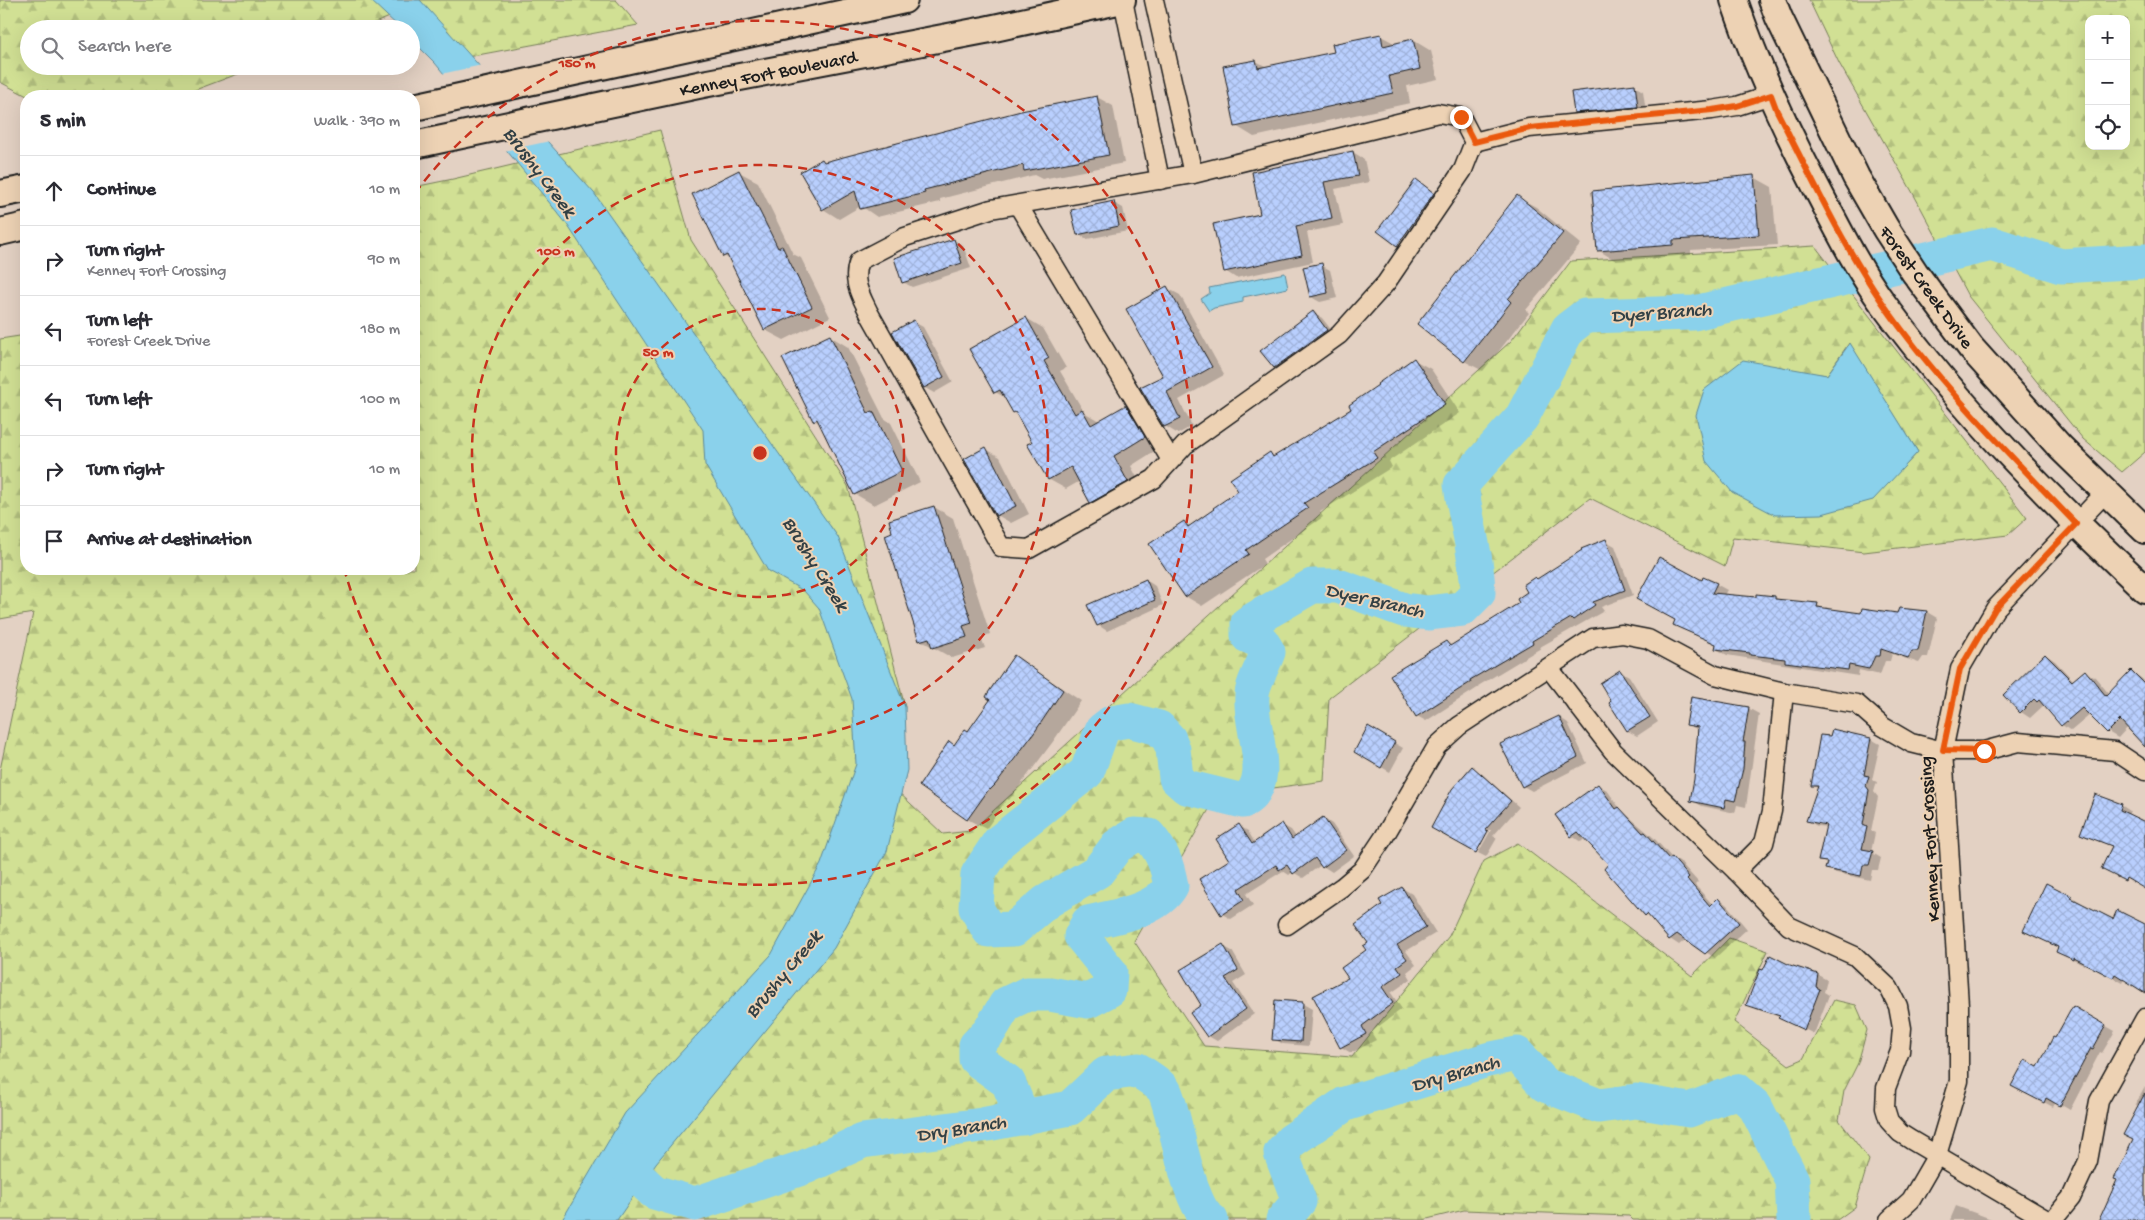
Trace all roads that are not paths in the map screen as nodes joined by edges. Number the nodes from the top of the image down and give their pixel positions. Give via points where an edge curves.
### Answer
1 (904, 0) edge
2 (1122, 0) edge
3 (1154, 0) edge
4 (1734, 0) edge
5 (1772, 0) edge
6 (1771, 95) junction
7 (420, 105) edge
8 (1474, 142) junction
9 (420, 144) edge
10 (1193, 174) junction
11 (1160, 180) junction
12 (20, 190) edge
13 (0, 194) edge
14 (1018, 205) junction
15 (20, 227) edge
16 (0, 232) edge
17 (1171, 460) junction
18 (2106, 492) junction
19 (2076, 524) junction
20 (2145, 530) edge
21 (2145, 589) edge
22 (1549, 668) junction
23 (1784, 692) junction
24 (1943, 750) junction
25 (2145, 771) edge
26 (1736, 870) junction
27 (1287, 925) dead end
28 (2145, 1018) edge
29 (1937, 1155) junction
30 (1890, 1220) edge
31 (2047, 1220) edge
32 (2053, 1220) edge

1 - 7 street, Kenney Fort Boulevard
2 - 9 street, Kenney Fort Boulevard
2 - 11 street
3 - 10 street
4 - 6 street
5 - 18 street, Forest Creek Drive via 1856,177 1910,265 1971,348 2060,447
6 - 8 street via 1737,106 1689,114 1530,128
6 - 19 street via 1848,248 1883,304 1939,375
8 - 10 street via 1461,117 1438,113
8 - 17 street via 1463,170 1386,283 1339,335 1185,445
10 - 11 street
11 - 14 street
12 - 13 street
14 - 17 street
14 - 17 street via 991,209 905,237 859,261 855,271 856,285 869,313 995,539 1001,547 1030,549 1154,480
15 - 16 street
18 - 19 street, Kenney Fort Crossing
18 - 20 street, Forest Creek Drive
19 - 21 street
19 - 24 street, Kenney Fort Crossing via 1995,609 1960,669
22 - 23 street via 1593,638 1622,634 1648,639 1715,675
22 - 26 street via 1613,751
22 - 27 street via 1459,726 1437,746 1362,870
23 - 24 street via 1857,704 1882,726 1911,743
23 - 26 street via 1772,811 1764,843
24 - 25 street via 1984,751 2018,742 2115,751
24 - 29 street, Kenney Fort Crossing via 1959,1005 1959,1081
26 - 29 street via 1789,926 1855,956 1889,988 1898,1006 1902,1028 1900,1051 1886,1088 1885,1108 1889,1121 1900,1132
28 - 32 street via 2099,1101 2088,1160 2071,1198
29 - 30 street, Kenney Fort Crossing via 1911,1200
29 - 31 street

